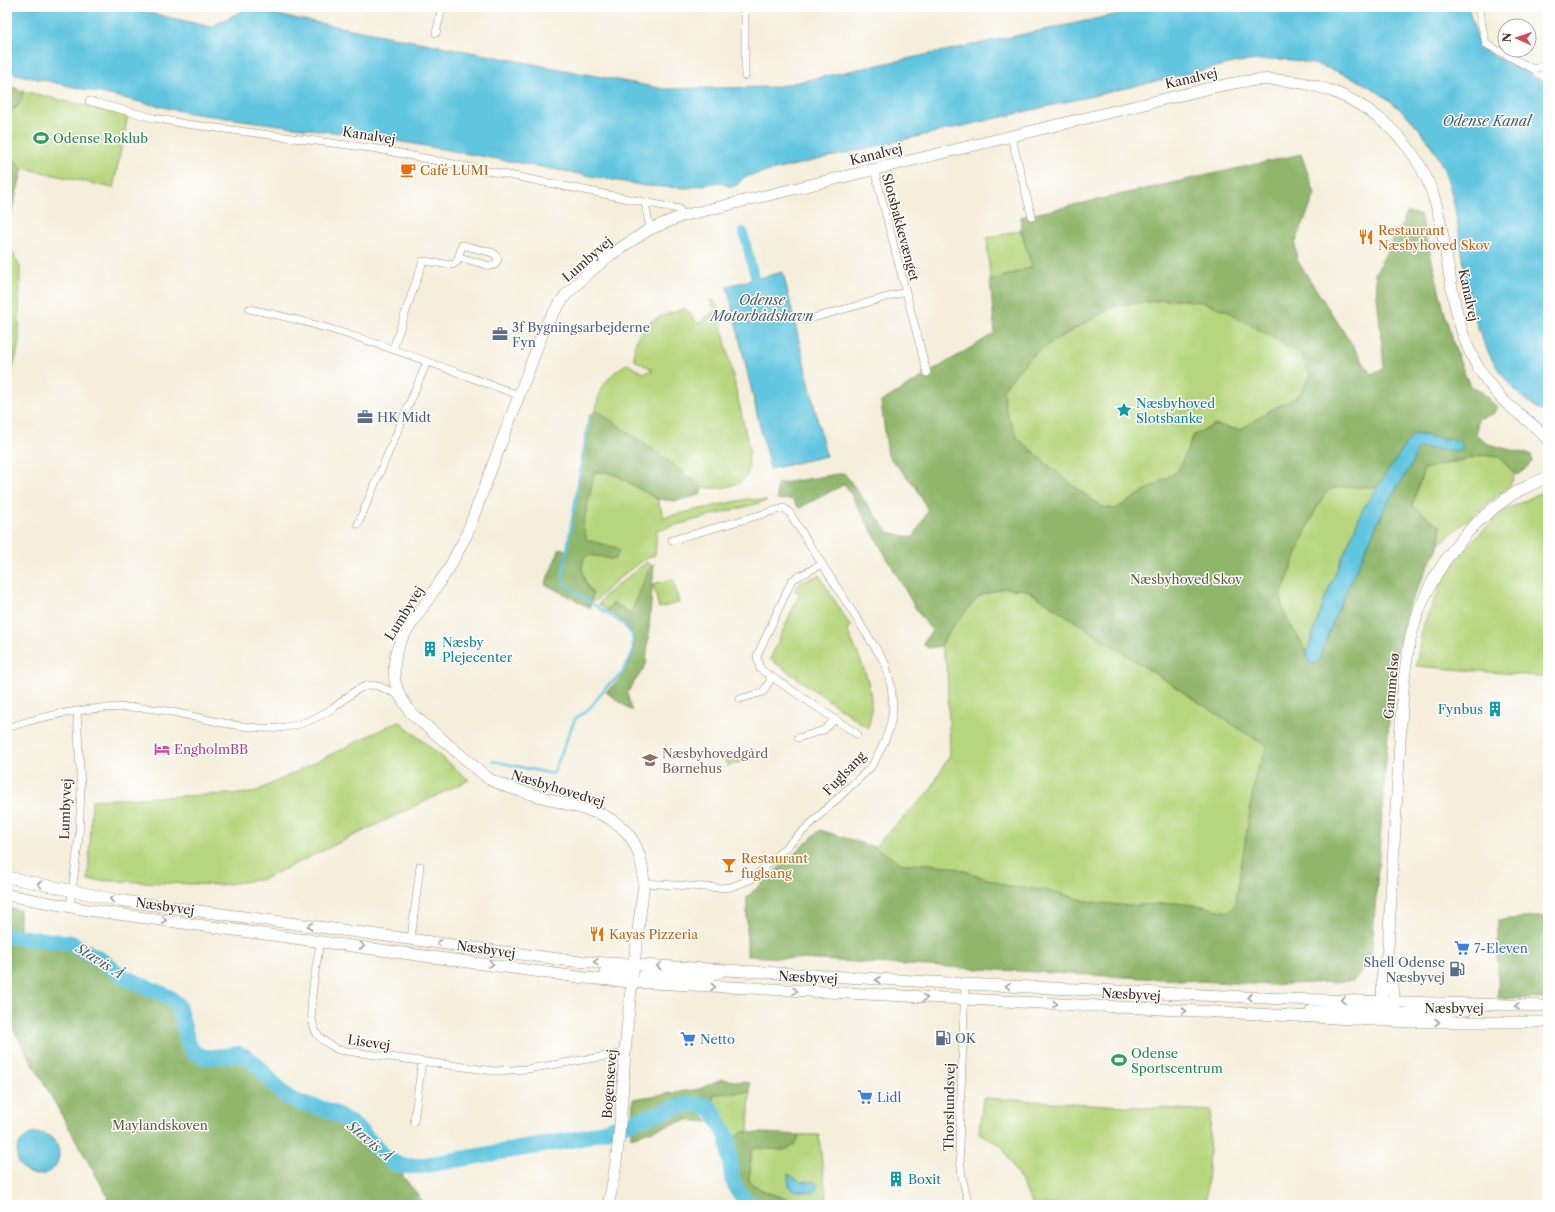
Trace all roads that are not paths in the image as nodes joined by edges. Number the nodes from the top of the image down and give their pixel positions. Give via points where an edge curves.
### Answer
1 (442, 7) edge
2 (745, 7) edge
3 (1478, 7) edge
4 (436, 33) dead end
5 (1548, 65) edge
6 (745, 76) dead end
7 (89, 101) dead end
8 (1011, 136) junction
9 (874, 169) junction
10 (645, 202) junction
11 (682, 216) junction
12 (1032, 217) dead end
13 (650, 229) junction
14 (458, 257) junction
15 (906, 292) junction
16 (249, 309) dead end
17 (806, 320) dead end
18 (393, 349) junction
19 (427, 362) junction
20 (927, 373) dead end
21 (519, 395) junction
22 (1548, 440) edge
23 (1548, 477) edge
24 (358, 524) dead end
25 (672, 540) dead end
26 (822, 564) junction
27 (772, 677) junction
28 (399, 694) junction
29 (740, 698) dead end
30 (77, 712) junction
31 (835, 719) junction
32 (7, 728) edge
33 (857, 734) dead end
34 (798, 738) dead end
35 (420, 866) dead end
36 (7, 877) edge
37 (644, 883) junction
38 (73, 892) junction
39 (7, 895) edge
40 (70, 907) junction
41 (411, 939) junction
42 (320, 941) junction
43 (1388, 956) junction
44 (634, 964) junction
45 (726, 970) junction
46 (553, 973) junction
47 (632, 982) junction
48 (965, 984) junction
49 (964, 1000) junction
50 (1394, 1002) junction
51 (1487, 1005) junction
52 (1548, 1006) edge
53 (1382, 1011) junction
54 (1397, 1018) junction
55 (1548, 1022) edge
56 (625, 1053) junction
57 (422, 1061) junction
58 (414, 1120) dead end
59 (608, 1205) edge
60 (968, 1205) edge

1 - 4 street
2 - 6 street
3 - 5 street via 1486,44 1533,69
7 - 10 street, Kanalvej via 186,124 378,149
8 - 9 street, Kanalvej
8 - 12 street
8 - 22 street, Kanalvej via 1236,82 1278,80 1318,86 1361,104 1378,116 1406,144 1425,175 1437,208 1458,317 1474,360 1507,403
9 - 11 street, Kanalvej
9 - 15 street, Slotsbakkevænget
10 - 11 street, Kanalvej via 679,208
10 - 13 street
11 - 13 street, Lumbyvej
13 - 21 street, Lumbyvej via 610,255 565,296 546,324
14 - 14 street via 462,244 494,253 498,259 495,265 490,266
14 - 18 street via 457,262 452,265 423,261
15 - 17 street, Slotsbakkevænget
15 - 20 street, Slotsbakkevænget
16 - 18 street via 279,315
18 - 19 street
19 - 21 street
19 - 24 street
21 - 28 street, Lumbyvej via 466,536 448,570 402,638 396,652 394,668
23 - 43 street, Gammelsø via 1514,494 1477,523 1442,565 1418,615 1407,655 1403,689
25 - 26 street, Fuglsang via 784,508
26 - 27 street, Fuglsang via 792,580 757,656 760,669
26 - 37 street, Fuglsang via 885,663 894,702 891,725 884,746 870,767 752,878 731,887 720,888
27 - 29 street via 763,692
27 - 31 street, Fuglsang
28 - 30 street via 392,694 382,687 371,685 359,689 315,718 281,728 241,727 161,710 114,708
28 - 37 street, Næsbyhovedvej via 411,713 489,778 507,787 601,814 612,820 631,837 638,848 643,863
30 - 32 street via 37,718
30 - 38 street, Lumbyvej via 81,789
31 - 33 street, Fuglsang
31 - 34 street via 824,730
35 - 41 street
38 -> 36 street, Næsbyvej
37 - 44 street, Næsbyhovedvej
38 - 40 street, Lumbyvej
41 -> 38 street, Næsbyvej
39 - 40 street, Næsbyvej
40 -> 42 street, Næsbyvej
44 -> 41 street, Næsbyvej via 573,961
42 -> 46 street, Næsbyvej
42 - 57 street, Lisevej via 311,1011 317,1034 338,1050
43 - 50 street, Gammelsø
43 - 53 street, Gammelsø via 1382,978
45 -> 44 street, Næsbyvej
44 - 46 street via 627,974
44 - 47 street, Bogensevej
45 - 47 street via 704,978 640,975
48 -> 45 street, Næsbyvej
46 - 47 street, Næsbyvej
47 -> 49 street, Næsbyvej
47 - 56 street, Bogensevej
48 - 49 street, Thorslundsvej
53 -> 48 street, Næsbyvej via 1289,999
49 -> 53 street, Næsbyvej via 1272,1015
49 - 60 street, Thorslundsvej via 959,1146
50 - 51 street, Næsbyvej
50 - 53 street, Næsbyvej
50 - 54 street, Gammelsø
52 -> 51 street, Næsbyvej
51 - 54 street via 1465,1011
53 - 54 street, Næsbyvej
54 -> 55 street, Næsbyvej
56 - 57 street, Lisevej via 526,1069 494,1071
56 - 59 street, Bogensevej via 617,1148
57 - 58 street

